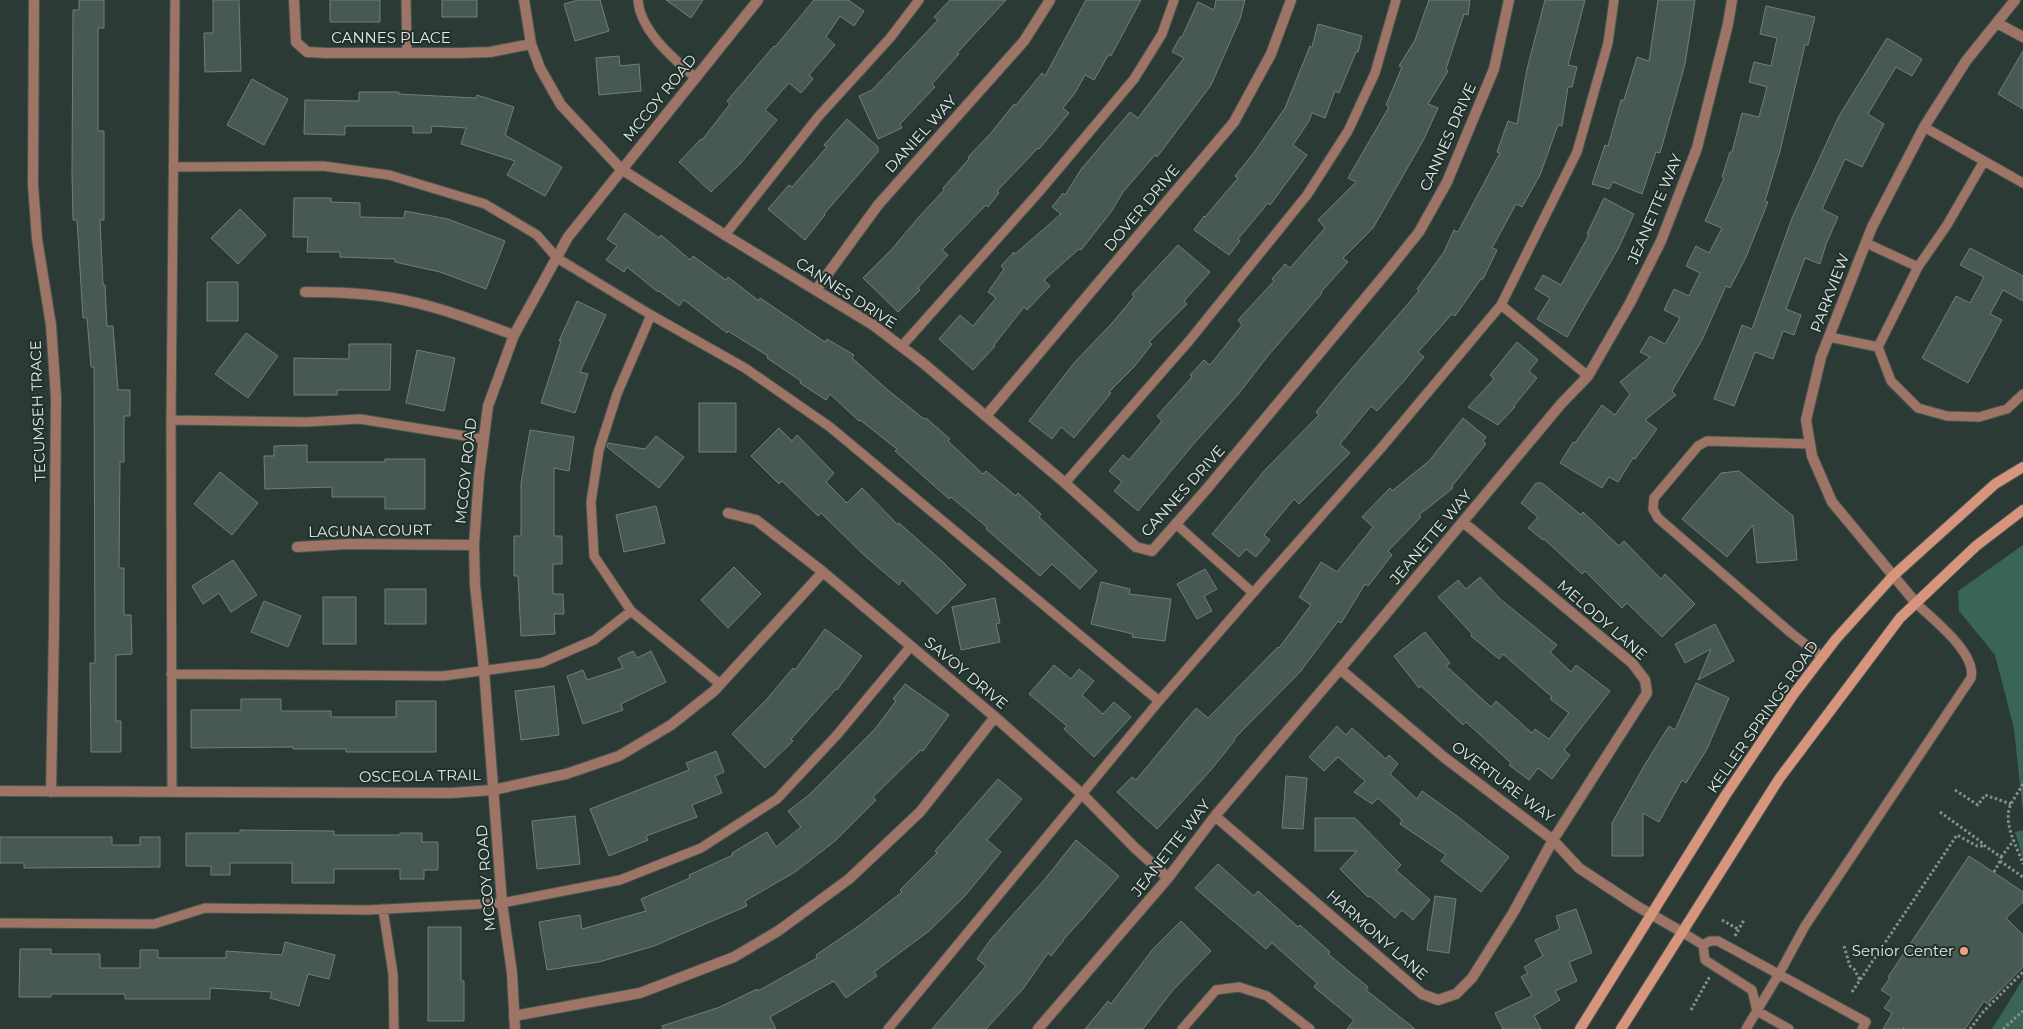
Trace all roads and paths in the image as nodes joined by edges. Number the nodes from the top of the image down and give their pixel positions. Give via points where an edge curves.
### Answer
1 (34, 0) edge
2 (174, 0) edge
3 (294, 0) edge
4 (406, 0) edge
5 (524, 0) edge
6 (638, 0) edge
7 (758, 0) edge
8 (919, 0) edge
9 (1050, 0) edge
10 (1174, 0) edge
11 (1291, 0) edge
12 (1396, 0) edge
13 (1509, 0) edge
14 (1614, 0) edge
15 (1732, 0) edge
16 (2015, 0) edge
17 (1997, 23) junction
18 (2023, 37) edge
19 (530, 44) junction
20 (407, 53) junction
21 (696, 78) junction
22 (1924, 127) junction
23 (1984, 161) junction
24 (173, 167) junction
25 (621, 169) junction
26 (2023, 183) edge
27 (725, 235) junction
28 (1866, 243) junction
29 (557, 258) junction
30 (1918, 267) junction
31 (816, 290) junction
32 (305, 292) dead end
33 (1501, 305) junction
34 (651, 315) junction
35 (514, 335) junction
36 (1829, 337) junction
37 (902, 347) junction
38 (1878, 347) junction
39 (1588, 376) junction
40 (2023, 394) edge
41 (986, 416) junction
42 (171, 420) junction
43 (484, 439) junction
44 (1810, 444) junction
45 (2023, 467) edge
46 (1065, 483) junction
47 (2023, 510) edge
48 (728, 513) dead end
49 (1463, 522) junction
50 (1176, 524) junction
51 (474, 545) junction
52 (297, 547) dead end
53 (822, 572) junction
54 (1892, 576) junction
55 (1253, 593) junction
56 (1916, 603) junction
57 (631, 611) junction
58 (910, 646) junction
59 (1822, 657) junction
60 (1340, 669) junction
61 (484, 670) junction
62 (171, 674) junction
63 (720, 684) junction
64 (1159, 701) junction
65 (995, 717) junction
66 (2023, 784) edge
67 (493, 790) junction
68 (1955, 790) dead end
69 (0, 791) edge
70 (51, 792) junction
71 (172, 792) junction
72 (1083, 795) junction
73 (2011, 804) junction
74 (1940, 812) dead end
75 (1215, 816) junction
76 (2015, 839) junction
77 (1554, 840) junction
78 (1985, 846) junction
79 (2001, 860) junction
80 (2023, 864) edge
81 (1994, 872) dead end
82 (2023, 877) edge
83 (1168, 878) junction
84 (502, 903) junction
85 (383, 909) junction
86 (1650, 914) junction
87 (1722, 920) dead end
88 (1744, 920) dead end
89 (0, 923) edge
90 (1738, 930) junction
91 (1682, 932) junction
92 (1733, 938) dead end
93 (1703, 945) junction
94 (1844, 946) dead end
95 (2023, 972) edge
96 (1712, 973) dead end
97 (1779, 974) junction
98 (1860, 980) junction
99 (1852, 992) dead end
100 (1691, 1010) dead end
101 (1758, 1011) junction
102 (2023, 1011) edge
103 (514, 1016) junction
104 (394, 1029) edge
105 (515, 1029) edge
106 (888, 1029) edge
107 (1038, 1029) edge
108 (1182, 1029) edge
109 (1310, 1029) edge
110 (1580, 1029) edge
111 (1621, 1029) edge
112 (1746, 1029) edge
113 (1789, 1029) edge
114 (1862, 1029) edge
115 (1970, 1029) edge
116 (2003, 1029) edge

1 - 70 street, TECUMSEH TRACE via 33,185 37,239 51,325 56,397
2 - 24 lane
3 - 20 street, CANNES PLACE via 296,42 307,52
4 - 20 lane
5 - 19 street, CANNES DRIVE
6 - 21 lane via 639,10 661,47
7 - 21 street, MCCOY ROAD
8 - 27 lane via 890,38 818,117
9 - 31 street, DANIEL WAY via 1024,41 878,205
10 - 37 lane via 1162,34 1134,79
11 - 41 street, DOVER DRIVE via 1272,54 1234,122
12 - 46 lane via 1375,73 1348,131 1307,195 1189,341
13 - 50 street, CANNES DRIVE via 1494,70 1447,182 1419,232
14 - 33 lane via 1608,43 1577,152
15 - 39 street, JEANETTE WAY via 1694,156 1661,241
16 - 17 street, PARKVIEW
17 - 18 street
17 - 22 street, PARKVIEW via 1966,61
19 - 20 street, CANNES PLACE via 490,52
19 - 25 street, CANNES DRIVE via 562,105
21 - 25 street, MCCOY ROAD
22 - 23 lane
22 - 28 street, PARKVIEW
23 - 26 lane
23 - 30 lane
24 - 29 lane via 323,166 389,175 485,204 537,236
24 - 42 lane
25 - 27 street, CANNES DRIVE
25 - 29 street, MCCOY ROAD via 568,237
27 - 31 street, CANNES DRIVE
28 - 30 lane
28 - 36 street, PARKVIEW
29 - 34 lane
29 - 35 street, MCCOY ROAD
30 - 38 lane
31 - 37 street, CANNES DRIVE
32 - 35 street via 348,292 394,298
33 - 39 lane
33 - 55 lane
34 - 57 lane via 616,394 599,450 591,502 594,556
34 - 64 lane via 745,368 830,427
35 - 43 street, MCCOY ROAD via 488,406
36 - 38 lane
36 - 44 street, PARKVIEW via 1806,420
37 - 41 street, CANNES DRIVE
38 - 40 lane via 1891,382 1918,408 1947,416 1978,417 2007,409
39 - 49 street, JEANETTE WAY
41 - 46 street, CANNES DRIVE
42 - 43 lane via 306,422 360,419
42 - 62 lane
43 - 51 street, MCCOY ROAD
44 - 54 street, PARKVIEW via 1832,502
44 - 59 lane via 1707,441 1698,446 1654,498 1653,509 1658,518
45 - 54 main road, KELLER SPRINGS ROAD via 1995,484
46 - 50 street, CANNES DRIVE via 1136,547 1152,551
47 - 56 main road via 1976,546
48 - 53 street, SAVOY DRIVE via 756,520
49 - 60 street, JEANETTE WAY
49 - 77 street, MELODY LANE via 1632,663 1645,680 1647,693
50 - 55 lane
51 - 52 street, LAGUNA COURT
51 - 61 street, MCCOY ROAD
53 - 58 street, SAVOY DRIVE
53 - 63 street, OSCEOLA TRAIL
54 - 56 street, PARKVIEW
54 - 59 main road, KELLER SPRINGS ROAD
55 - 64 lane
56 - 91 main road via 1900,618 1779,779
56 - 97 lane via 1965,653 1972,665 1972,678 1805,926
57 - 61 lane via 594,640 542,663
57 - 63 lane
58 - 65 street, SAVOY DRIVE
58 - 84 lane via 836,736 777,799 701,848 620,880
59 - 86 main road, KELLER SPRINGS ROAD via 1730,788
60 - 75 street, JEANETTE WAY
60 - 77 street, OVERTURE WAY via 1446,758
61 - 62 lane via 443,676
61 - 67 street, MCCOY ROAD
62 - 71 lane
63 - 67 street, OSCEOLA TRAIL via 671,725 620,756 566,774
64 - 72 lane
65 - 72 street, SAVOY DRIVE
65 - 103 street via 920,812 849,879 778,931 734,957 640,993
66 - 73 path
67 - 71 street, OSCEOLA TRAIL via 451,793
67 - 84 street, MCCOY ROAD
68 - 73 path via 1978,805 1985,795
69 - 70 street, OSCEOLA TRAIL
70 - 71 street, OSCEOLA TRAIL
72 - 83 street, SAVOY DRIVE
72 - 106 lane
73 - 76 path via 2009,829
74 - 78 path
75 - 77 street, HARMONY LANE via 1422,994 1438,1000 1456,994 1472,978
75 - 83 street, JEANETTE WAY
76 - 79 path
76 - 80 path
77 - 86 street, OVERTURE WAY via 1579,868
78 - 79 path
78 - 98 path via 1977,846 1957,835
79 - 81 path
79 - 82 path
83 - 107 street, JEANETTE WAY
84 - 85 lane
84 - 103 street, MCCOY ROAD via 512,973
85 - 89 lane via 205,908 154,924
85 - 104 lane via 393,974
86 - 91 street
86 - 110 main road, KELLER SPRINGS ROAD
87 - 90 path
88 - 90 path
90 - 92 path
91 - 93 lane
91 - 111 main road
93 - 97 lane via 1718,941
93 - 101 lane via 1705,960 1752,990
94 - 98 path via 1850,966
95 - 115 path
96 - 100 path
97 - 101 lane
97 - 114 lane via 1866,1022
98 - 99 path
101 - 112 lane
101 - 113 lane
102 - 116 path
103 - 105 street, MCCOY ROAD
108 - 109 lane via 1216,990 1239,987 1267,996

